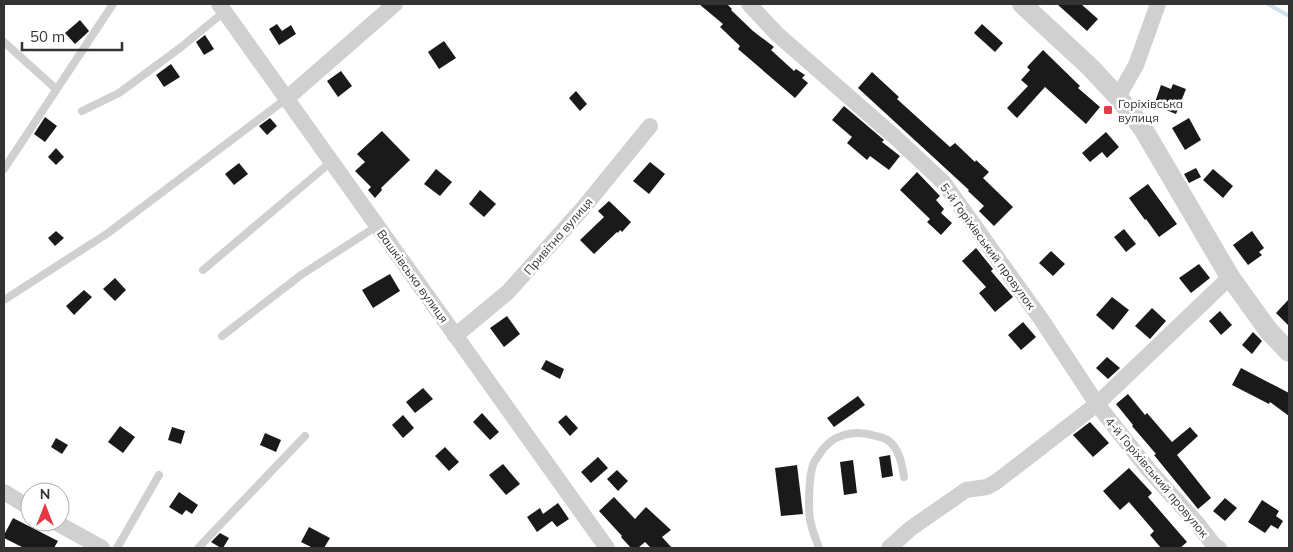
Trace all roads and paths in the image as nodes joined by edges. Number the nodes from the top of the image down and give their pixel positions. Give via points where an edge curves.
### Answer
1 (113, 4) edge
2 (395, 4) edge
3 (749, 4) edge
4 (1022, 4) edge
5 (1158, 4) edge
6 (222, 8) edge
7 (4, 42) edge
8 (56, 89) junction
9 (1118, 97) junction
10 (286, 99) junction
11 (82, 111) dead end
12 (650, 126) dead end
13 (331, 162) junction
14 (4, 169) edge
15 (376, 226) junction
16 (203, 270) dead end
17 (1230, 277) junction
18 (4, 300) edge
19 (222, 336) dead end
20 (455, 336) junction
21 (1289, 352) edge
22 (1097, 404) junction
23 (305, 436) dead end
24 (160, 476) dead end
25 (904, 478) dead end
26 (4, 492) edge
27 (20, 502) edge
28 (70, 530) edge
29 (102, 548) edge
30 (117, 548) edge
31 (198, 548) edge
32 (607, 548) edge
33 (819, 548) edge
34 (889, 548) edge
35 (1219, 548) edge

1 - 8 lane
2 - 10 street
3 - 22 street, 5-й Горіхівський провулок via 777,34 943,182
4 - 9 street
5 - 9 street via 1136,65
6 - 10 street, Вашківська вулиця
6 - 11 lane via 180,48 119,93
7 - 8 lane
8 - 14 lane
9 - 17 street via 1142,127
10 - 13 street, Вашківська вулиця
10 - 18 lane via 108,233
12 - 20 street, Привітна вулиця via 508,292
13 - 15 street, Вашківська вулиця
13 - 16 lane
15 - 19 lane via 301,276
15 - 20 street, Вашківська вулиця
17 - 21 street via 1269,331
17 - 22 street
20 - 32 street, Вашківська вулиця
22 - 34 street via 996,482 966,490 910,529
22 - 35 street, 4-й Горіхівський провулок via 1148,469
23 - 31 lane
24 - 30 lane
25 - 33 lane via 901,459 890,442 868,433 835,438 823,448 813,464 810,519
26 - 27 street
28 - 29 street

